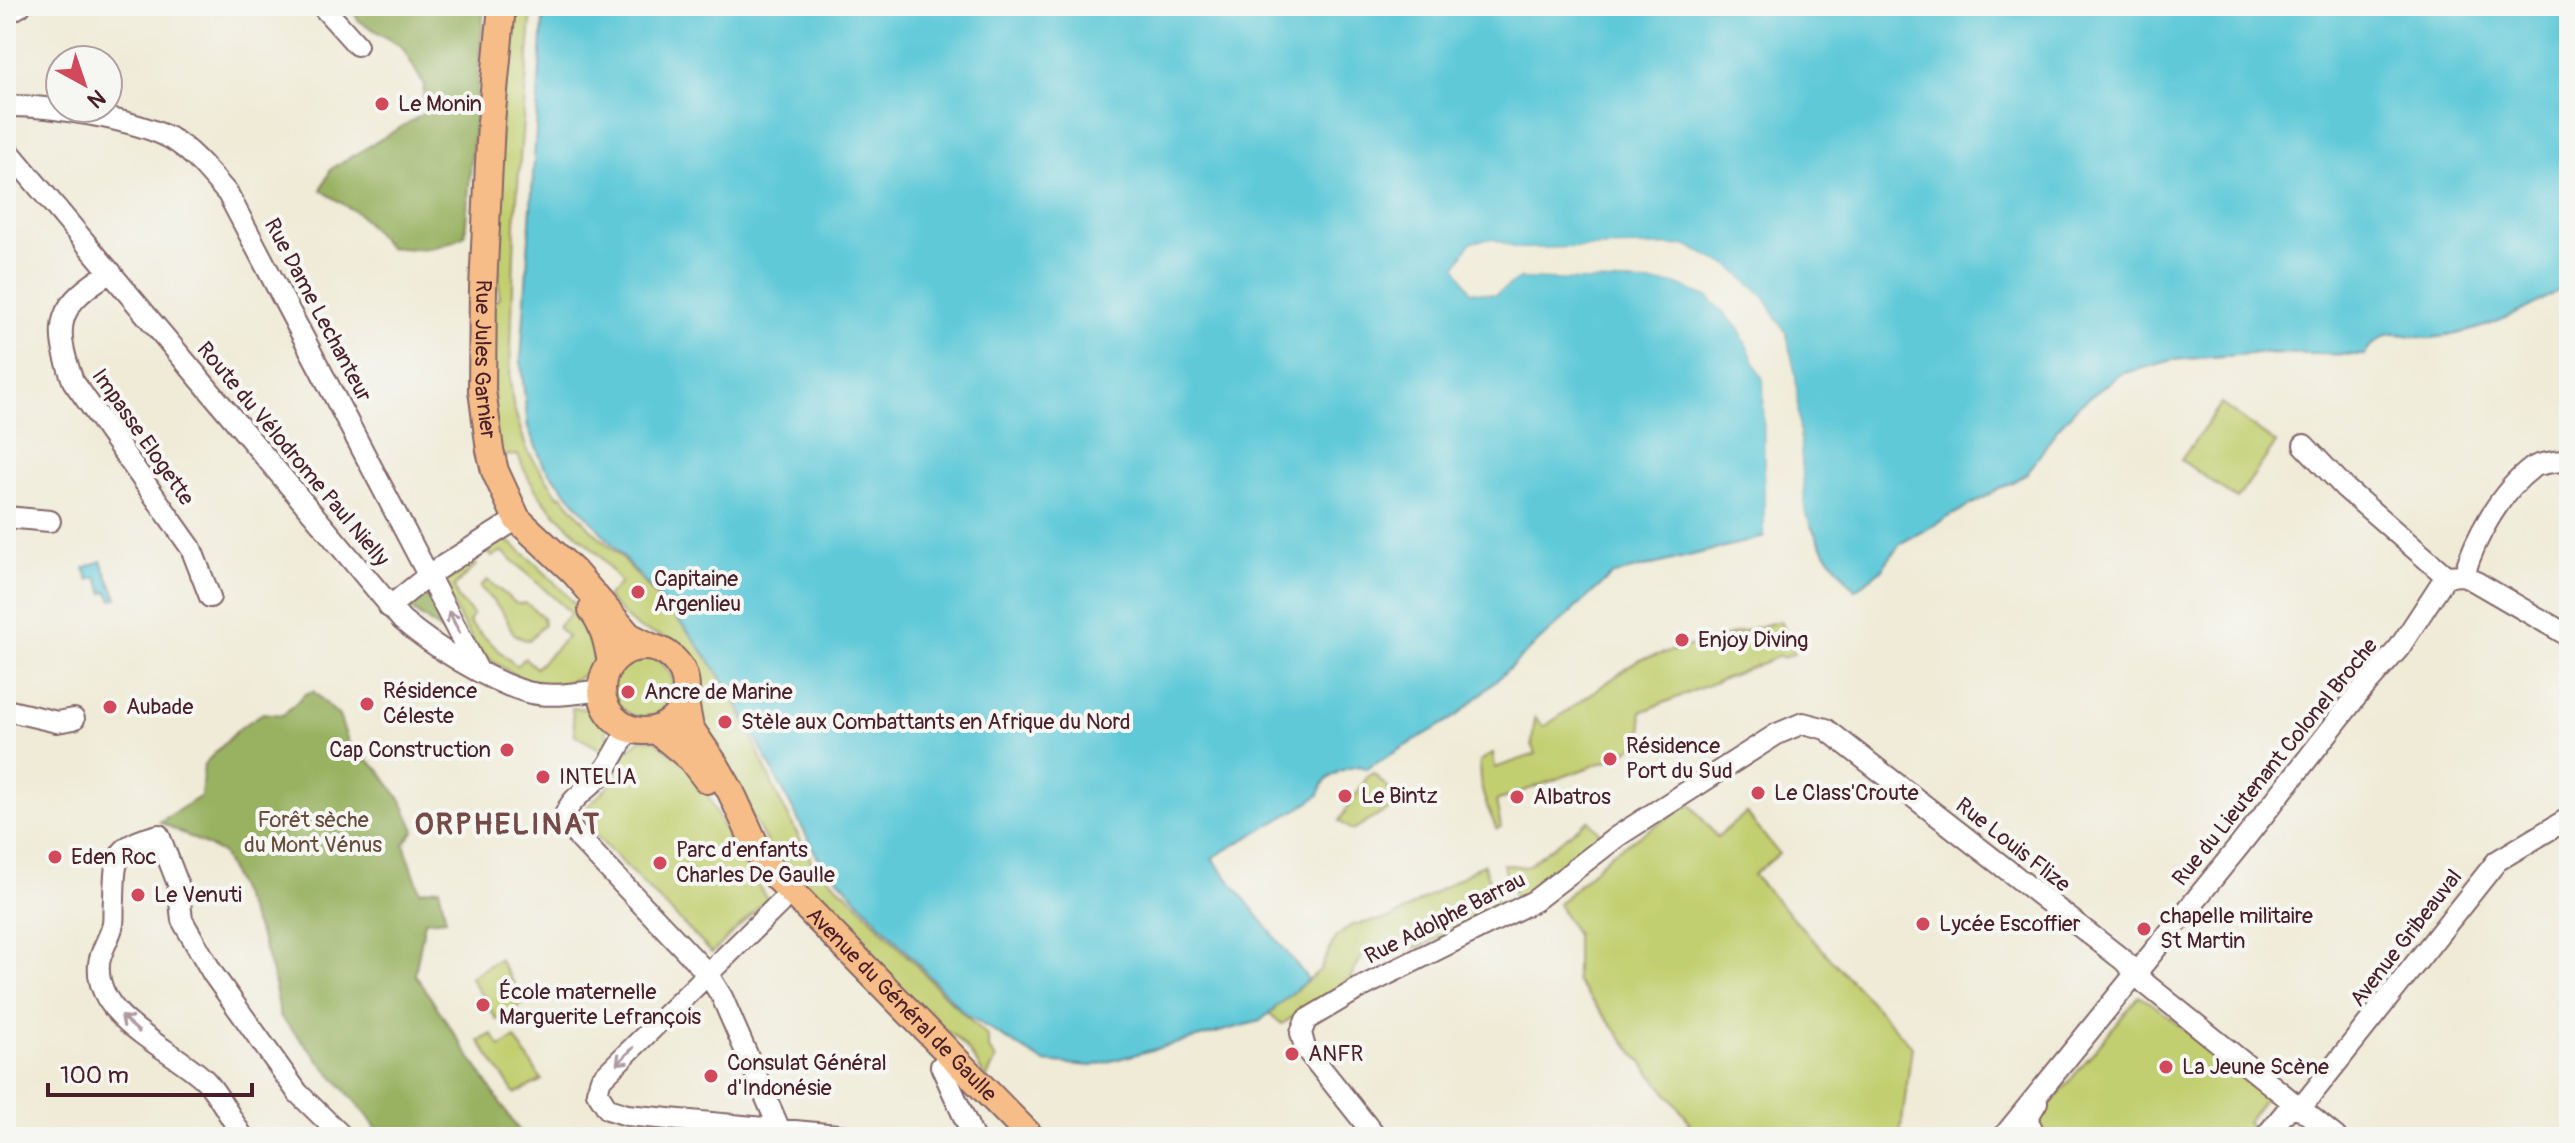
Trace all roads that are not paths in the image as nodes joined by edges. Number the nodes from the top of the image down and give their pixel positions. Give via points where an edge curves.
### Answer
1 (20, 6) edge
2 (322, 6) edge
3 (489, 6) edge
4 (502, 6) edge
5 (6, 14) edge
6 (357, 45) dead end
7 (6, 106) edge
8 (6, 148) edge
9 (111, 272) junction
10 (466, 373) junction
11 (484, 409) junction
12 (2304, 445) dead end
13 (2569, 460) edge
14 (512, 516) junction
15 (6, 517) edge
16 (50, 521) dead end
17 (430, 574) junction
18 (2455, 575) junction
19 (210, 597) dead end
20 (389, 607) junction
21 (2569, 636) edge
22 (651, 647) junction
23 (611, 663) junction
24 (478, 670) junction
25 (602, 690) junction
26 (685, 702) junction
27 (6, 710) edge
28 (74, 719) dead end
29 (1803, 723) joint
30 (629, 729) junction
31 (656, 730) junction
32 (2569, 818) edge
33 (780, 903) junction
34 (707, 973) junction
35 (2140, 979) junction
36 (941, 1066) junction
37 (2296, 1106) junction
38 (781, 1133) edge
39 (243, 1137) edge
40 (343, 1137) edge
41 (859, 1137) edge
42 (973, 1137) edge
43 (1010, 1137) edge
44 (1031, 1137) edge
45 (1376, 1137) edge
46 (2005, 1137) edge
47 (2033, 1137) edge
48 (2265, 1137) edge
49 (2336, 1137) edge

1 - 5 street
2 - 6 street
3 - 10 main road, Rue Jules Garnier
4 - 11 main road, Rue Jules Garnier via 483,288
7 - 17 street, Rue Dame Lechanteur via 34,105 123,122 170,138 228,194
8 - 9 street, Route du Vélodrome Paul Nielly
9 - 19 street, Impasse Elogette via 75,298 62,316 64,356 73,381 191,548
9 - 20 street, Route du Vélodrome Paul Nielly
10 - 11 main road via 475,380 476,398
10 - 14 main road, Rue Jules Garnier via 470,420 483,471 489,469
11 - 14 main road, Rue Jules Garnier via 495,471
12 - 18 street via 2372,512
13 - 18 street, Rue du Lieutenant Colonel Broche via 2534,466 2503,497
14 - 17 street
14 - 22 main road, Rue Jules Garnier via 574,572 629,636
14 - 23 main road, Rue Jules Garnier via 539,559 569,582 598,617
15 - 16 street
17 - 20 street
24 -> 17 street, Rue Dame Lechanteur
18 - 21 street
18 - 35 street, Rue du Lieutenant Colonel Broche
20 - 24 street, Route du Vélodrome Paul Nielly via 414,631
22 - 23 main road via 629,649
22 - 26 main road via 681,667
23 - 25 main road
24 - 25 street, Route du Vélodrome Paul Nielly via 528,692
25 - 30 main road via 610,714
26 - 31 main road via 668,724
26 - 44 main road, Avenue du Général de Gaulle via 690,728 776,876
27 - 28 street via 57,722
29 - 35 street, Rue Louis Flize via 1826,729 2123,960
29 - 45 street, Rue Adolphe Barrau via 1777,734 1618,836 1534,901 1306,1020 1301,1033 1305,1048
30 - 31 main road
30 - 34 street via 603,772 570,805 564,822
31 - 33 main road, Avenue du Général de Gaulle via 706,779 746,858
32 - 37 street, Avenue Gribeauval via 2497,861
33 - 34 street
33 - 36 main road, Avenue du Général de Gaulle
34 - 38 street
34 -> 38 street via 601,1079 597,1092 608,1109 627,1115
35 - 37 street, Rue Louis Flize
35 - 46 street
35 - 47 street via 2034,1107 2027,1119
36 - 42 street
36 - 43 main road, Avenue du Général de Gaulle
37 - 48 street, Avenue Gribeauval
37 - 49 street, Rue Louis Flize
38 - 41 street
39 -> 40 street via 206,1082 110,1005 101,984 98,964 113,924 115,864 122,851 141,840 159,835 178,884 182,920 213,974 298,1093
46 - 47 street via 2019,1132

